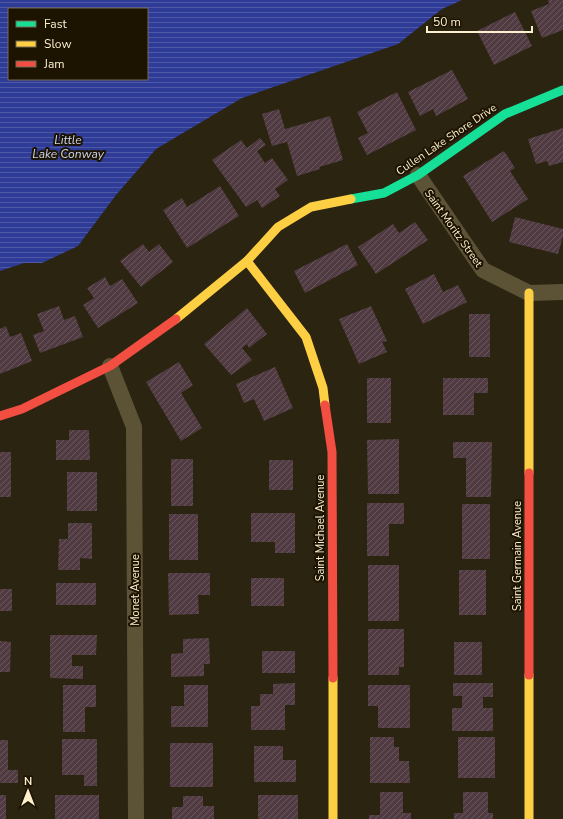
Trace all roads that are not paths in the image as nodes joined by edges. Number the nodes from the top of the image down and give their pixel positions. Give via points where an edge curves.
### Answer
1 (563, 90) edge
2 (418, 175) junction
3 (247, 261) junction
4 (529, 292) junction
5 (563, 292) edge
6 (110, 366) junction
7 (0, 416) edge
8 (136, 819) edge
9 (333, 819) edge
10 (530, 819) edge

1 - 2 street, Cullen Lake Shore Drive via 505,114
2 - 3 street, Cullen Lake Shore Drive via 384,193 311,207 278,227
2 - 4 street, Saint Moritz Street via 483,270
3 - 6 street, Cullen Lake Shore Drive via 182,315
3 - 9 street, Saint Michael Avenue via 306,337 323,388 332,452
4 - 5 street, Saint Moritz Street
4 - 10 street, Saint Germain Avenue
6 - 7 street, Cullen Lake Shore Drive via 22,409
6 - 8 street, Monet Avenue via 134,427

